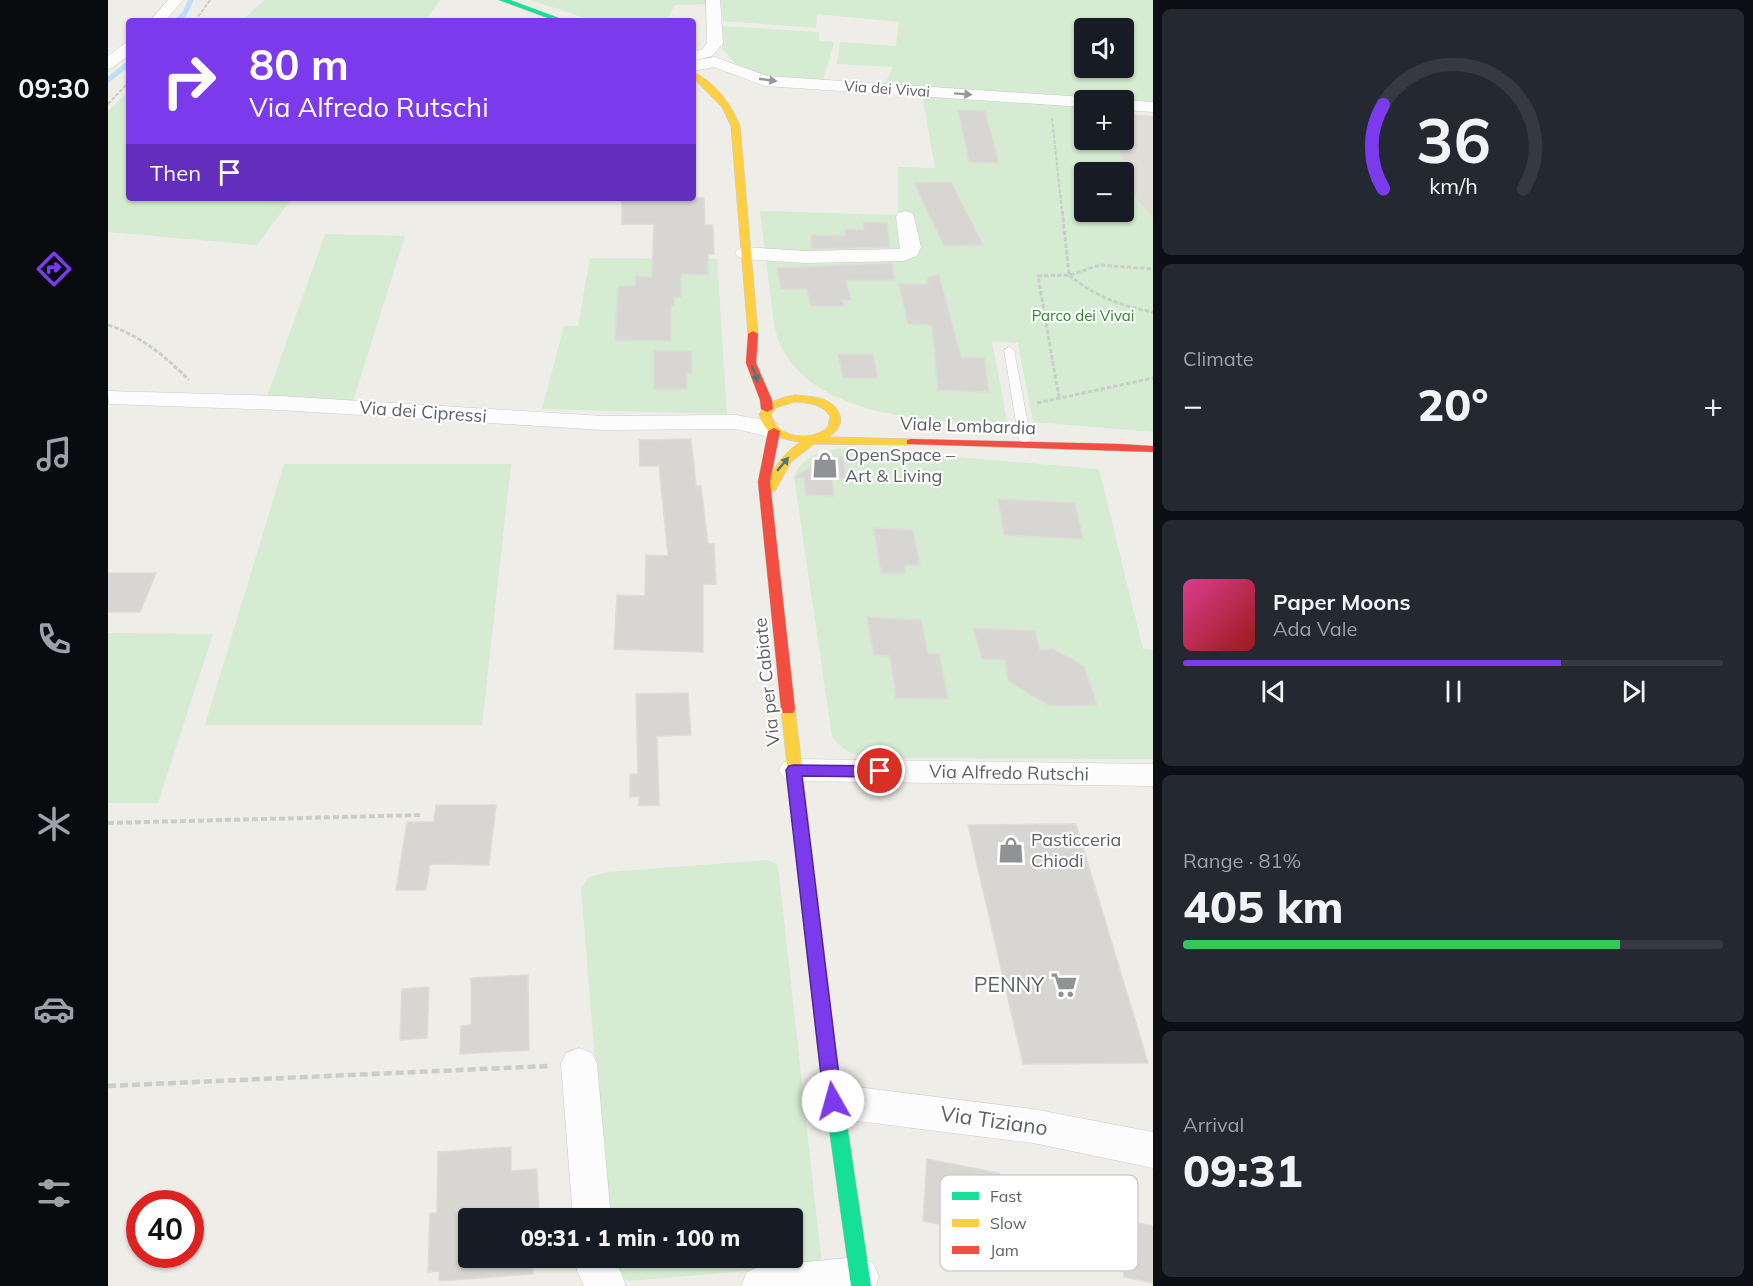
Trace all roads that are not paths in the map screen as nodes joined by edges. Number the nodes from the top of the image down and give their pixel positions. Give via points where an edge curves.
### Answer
1 (176, 0) edge
2 (492, 0) edge
3 (503, 0) edge
4 (714, 0) edge
5 (160, 18) edge
6 (543, 18) edge
7 (554, 18) edge
8 (715, 43) junction
9 (126, 49) edge
10 (696, 55) edge
11 (108, 64) edge
12 (696, 65) edge
13 (737, 71) junction
14 (696, 77) edge
15 (696, 85) edge
16 (1074, 101) edge
17 (1134, 106) edge
18 (1153, 107) edge
19 (736, 142) junction
20 (905, 217) dead end
21 (745, 253) junction
22 (753, 338) junction
23 (1009, 350) dead end
24 (764, 353) dead end
25 (788, 383) dead end
26 (109, 397) edge
27 (813, 400) junction
28 (831, 409) junction
29 (849, 414) dead end
30 (769, 418) junction
31 (913, 428) dead end
32 (815, 438) junction
33 (1025, 440) junction
34 (1119, 447) junction
35 (1153, 449) edge
36 (768, 502) junction
37 (794, 770) junction
38 (1153, 774) edge
39 (579, 1064) road end
40 (833, 1101) junction
41 (1153, 1150) edge
42 (590, 1208) edge
43 (597, 1268) edge
44 (860, 1281) edge
45 (606, 1286) edge
46 (761, 1286) edge

1 - 5 street
2 - 6 main road
3 - 7 main road
4 - 8 street
8 - 10 street via 707,53
8 - 13 street
9 - 11 street
12 - 13 street, Via dei Vivai via 716,62
13 -> 16 street, Via dei Vivai via 765,81
14 - 19 main road via 729,110 738,128
15 - 19 main road via 711,98
17 - 18 street
19 - 21 main road
20 - 21 street via 911,247 903,255 805,257
21 - 22 main road
22 - 24 main road
22 -> 30 main road via 751,363
23 - 33 lane, Viale Lombardia
25 - 27 main road
26 - 30 street, Via dei Cipressi via 612,424 736,422 761,426
27 - 28 main road
27 - 30 main road via 790,398 775,403
28 - 29 main road
28 - 32 main road via 836,425 829,433
30 - 32 main road via 788,437
30 - 36 main road, Via per Cabiate via 774,443 765,470
31 - 33 main road, Viale Lombardia
32 - 34 main road, Viale Lombardia
36 -> 32 main road via 772,481 782,464
33 - 34 main road, Viale Lombardia
34 - 35 main road, Viale Lombardia
36 - 37 main road, Via per Cabiate
37 - 38 street, Via Alfredo Rutschi
37 - 40 main road, Via per Cabiate
39 - 42 street
40 - 41 street, Via Tiziano via 1033,1126
40 - 44 main road, Via per Cabiate
43 - 45 street
44 - 46 street

